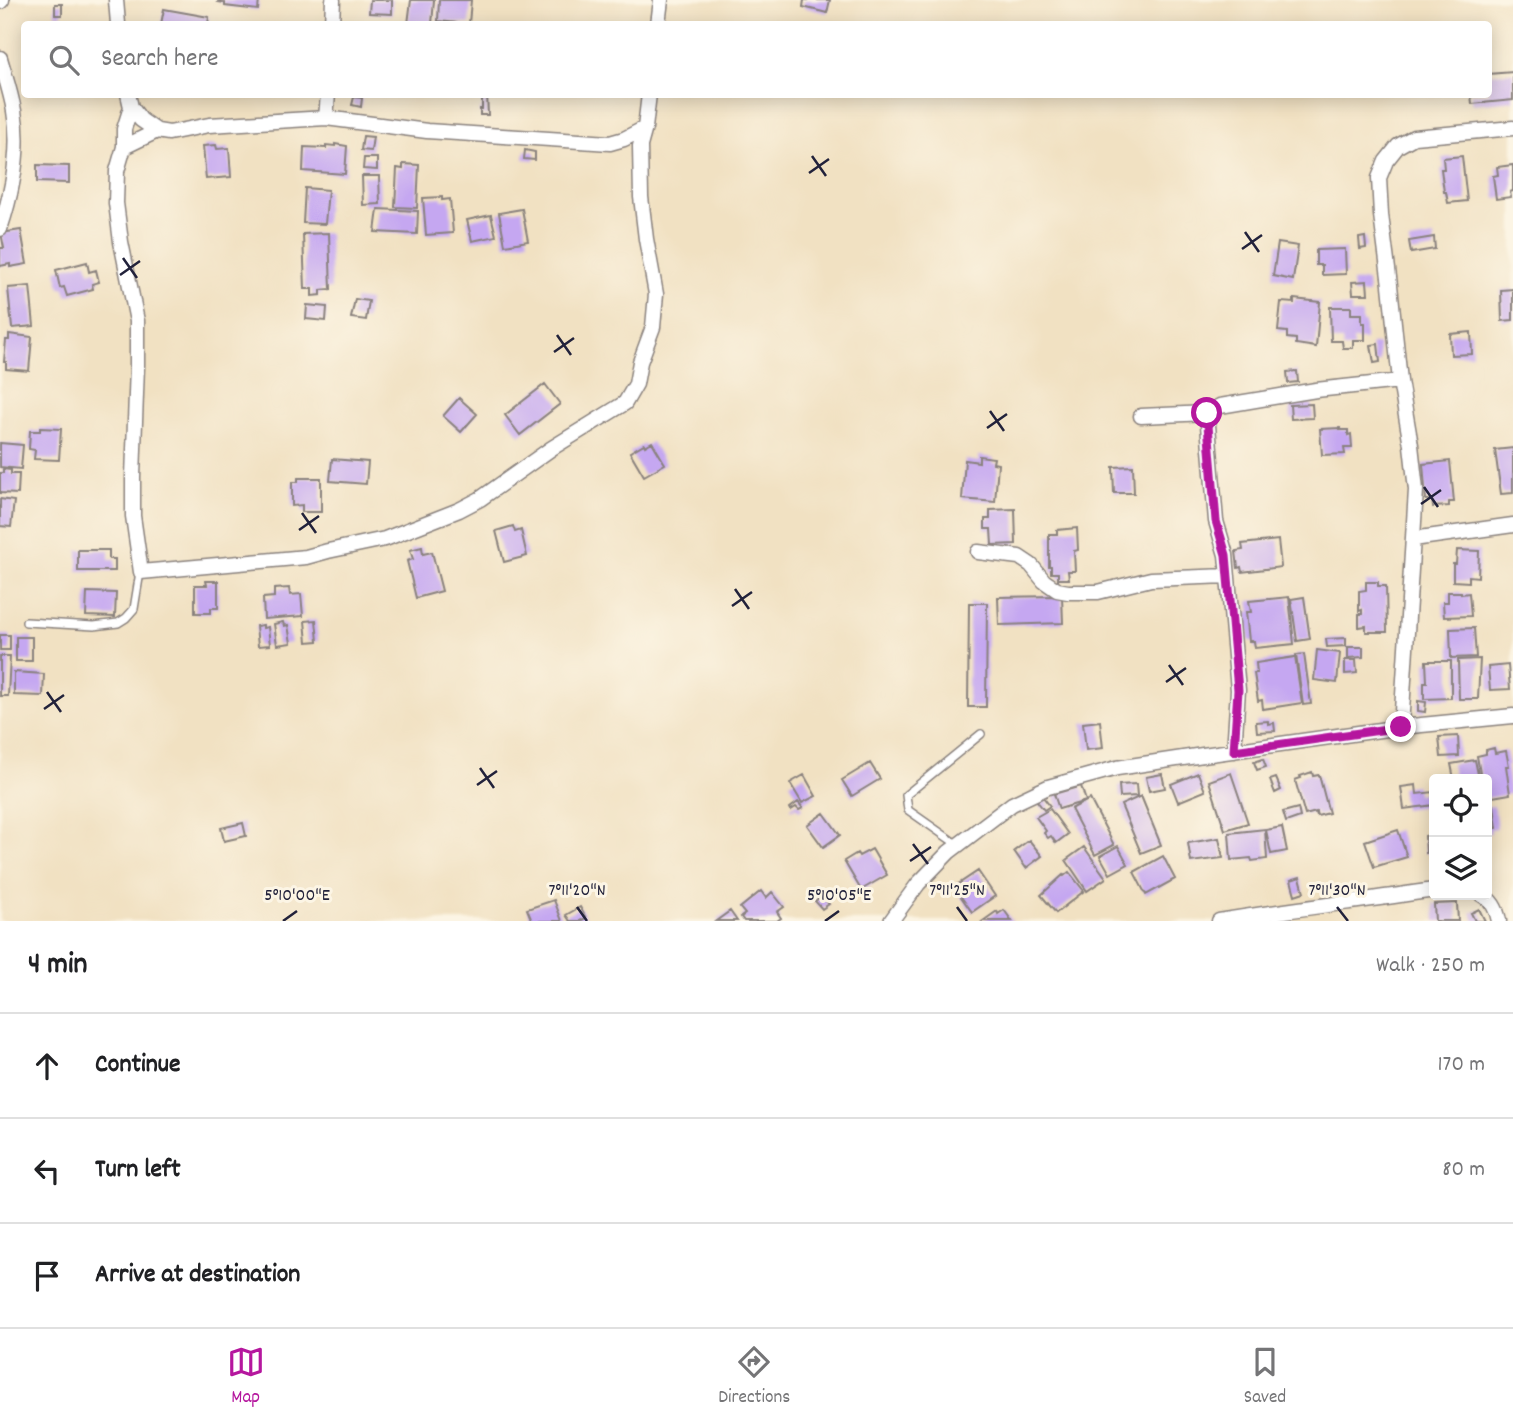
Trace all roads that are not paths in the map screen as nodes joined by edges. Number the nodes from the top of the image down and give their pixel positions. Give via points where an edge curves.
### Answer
1 (116, 0) edge
2 (333, 0) edge
3 (661, 0) edge
4 (118, 21) edge
5 (332, 21) edge
6 (658, 21) edge
7 (0, 58) edge
8 (328, 98) edge
9 (649, 98) edge
10 (130, 101) edge
11 (326, 118) junction
12 (645, 128) junction
13 (1513, 128) edge
14 (157, 131) junction
15 (124, 147) junction
16 (0, 229) edge
17 (1400, 381) junction
18 (1207, 413) junction
19 (1141, 416) dead end
20 (1513, 525) edge
21 (1413, 540) junction
22 (978, 552) dead end
23 (141, 572) junction
24 (1228, 576) junction
25 (26, 622) dead end
26 (1513, 716) edge
27 (1401, 727) junction
28 (981, 734) dead end
29 (1234, 751) junction
30 (958, 845) junction
31 (1429, 891) edge
32 (1489, 900) edge
33 (891, 921) edge
34 (1219, 921) edge
35 (1499, 921) edge

1 - 4 street
2 - 5 street
3 - 6 street
7 - 16 street via 16,138
8 - 11 street
9 - 12 street
10 - 14 street via 141,120
10 - 15 street
11 - 12 street via 426,131 610,143
11 - 14 street
12 - 23 street via 640,146 641,197 656,294 653,327 636,384 625,403 480,499 385,539 306,557
13 - 17 street via 1414,137 1385,161 1380,178 1381,215
14 - 15 street
15 - 23 street via 117,171 116,203 137,321 133,516
17 - 18 street via 1220,406
17 - 21 street via 1416,490
18 - 19 street
18 - 24 street via 1216,521
20 - 21 street
21 - 27 street
22 - 24 street via 1019,557 1044,581 1068,592 1098,592 1152,579
23 - 25 lane via 134,609 118,623
24 - 29 street via 1238,690
26 - 27 street
27 - 29 street
28 - 30 lane via 906,795 908,810
29 - 30 street via 1117,768 1048,787 1012,803
30 - 33 street via 918,884
31 - 34 street
32 - 35 street

